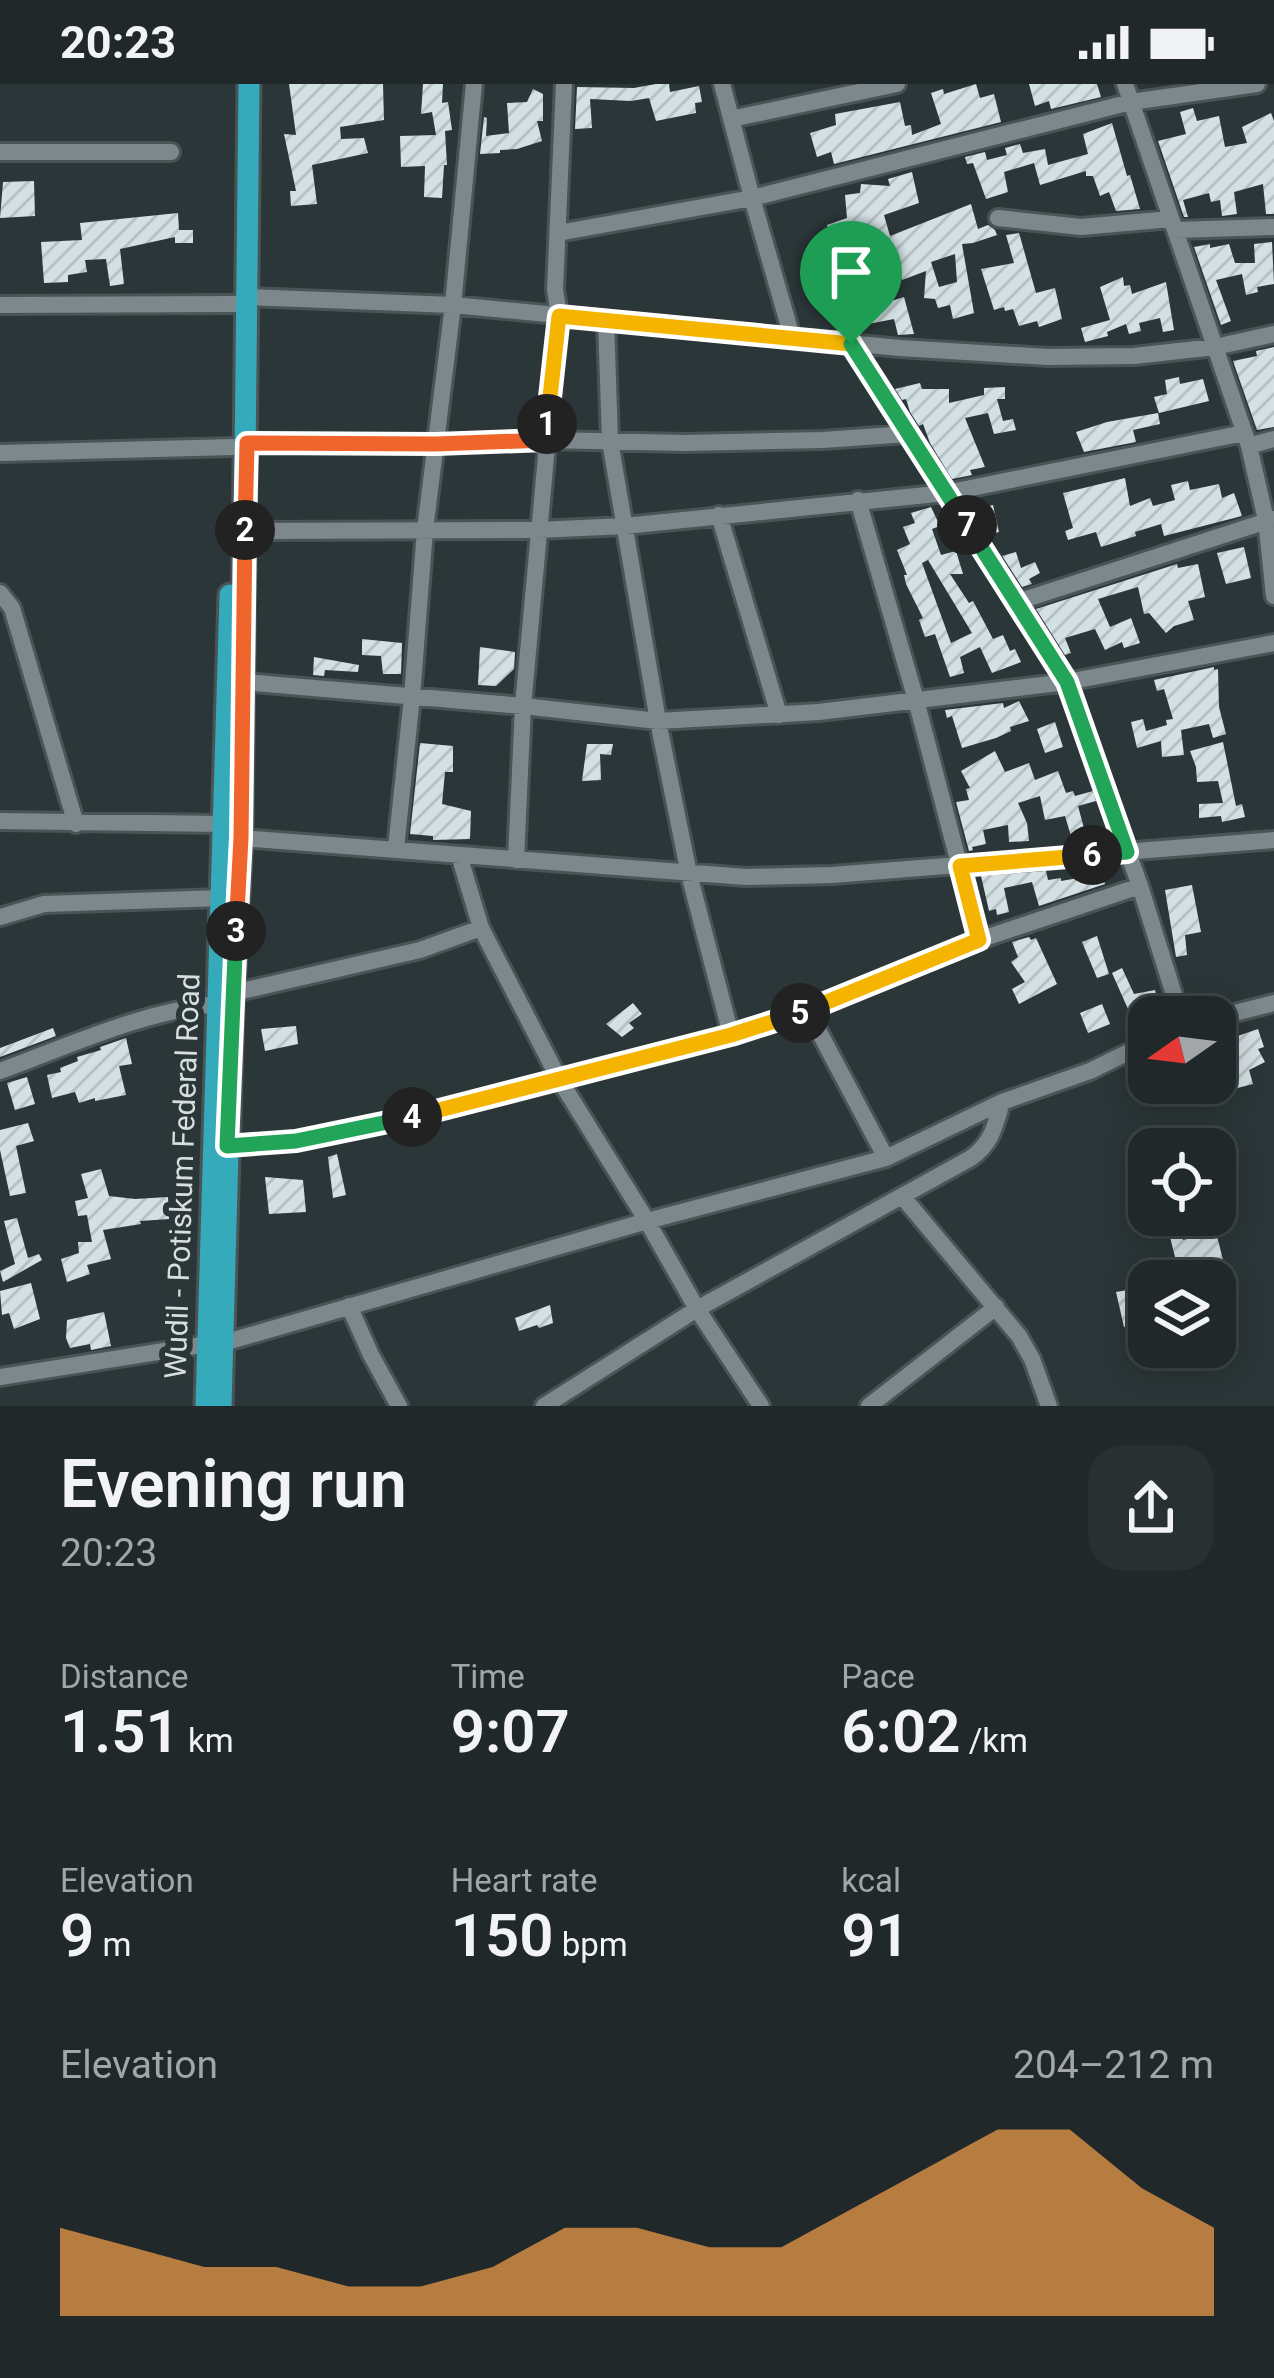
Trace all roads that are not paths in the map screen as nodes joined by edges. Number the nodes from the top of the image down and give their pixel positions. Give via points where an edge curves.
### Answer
1 (235, 84) edge
2 (249, 84) edge
3 (474, 84) edge
4 (564, 84) edge
5 (722, 84) edge
6 (897, 84) edge
7 (1257, 84) edge
8 (1128, 93) edge
9 (731, 119) junction
10 (0, 152) edge
11 (171, 152) dead end
12 (752, 198) junction
13 (998, 218) dead end
14 (1173, 225) junction
15 (1274, 227) edge
16 (558, 233) junction
17 (241, 300) junction
18 (0, 305) edge
19 (453, 305) junction
20 (559, 316) junction
21 (606, 320) junction
22 (1274, 334) edge
23 (792, 337) junction
24 (851, 344) junction
25 (1215, 347) junction
26 (907, 434) junction
27 (1246, 439) junction
28 (546, 440) junction
29 (1274, 440) edge
30 (610, 441) junction
31 (436, 444) junction
32 (240, 445) junction
33 (0, 452) edge
34 (946, 493) junction
35 (858, 500) junction
36 (719, 515) junction
37 (1270, 520) edge
38 (625, 526) junction
39 (425, 530) junction
40 (538, 530) junction
41 (245, 531) junction
42 (0, 593) edge
43 (1274, 596) edge
44 (1017, 602) junction
45 (1274, 644) edge
46 (244, 682) junction
47 (1067, 682) junction
48 (412, 697) junction
49 (916, 700) junction
50 (523, 706) junction
51 (779, 715) junction
52 (658, 721) junction
53 (0, 821) edge
54 (75, 824) junction
55 (233, 831) junction
56 (1274, 840) edge
57 (396, 848) junction
58 (1127, 852) junction
59 (459, 855) junction
60 (516, 860) junction
61 (960, 866) junction
62 (689, 874) junction
63 (1140, 886) junction
64 (220, 898) junction
65 (0, 916) edge
66 (482, 928) junction
67 (979, 940) junction
68 (1174, 996) edge
69 (225, 999) junction
70 (1274, 1003) edge
71 (808, 1011) junction
72 (1236, 1013) edge
73 (731, 1035) junction
74 (1128, 1052) edge
75 (0, 1071) edge
76 (559, 1079) junction
77 (1001, 1102) junction
78 (227, 1146) junction
79 (886, 1158) junction
80 (902, 1196) junction
81 (647, 1221) junction
82 (349, 1306) junction
83 (995, 1307) junction
84 (697, 1309) junction
85 (215, 1344) junction
86 (0, 1377) edge
87 (206, 1406) edge
88 (221, 1406) edge
89 (399, 1406) edge
90 (544, 1406) edge
91 (761, 1406) edge
92 (869, 1406) edge
93 (1049, 1406) edge

1 - 17 main road, Wudil - Potiskum Federal Road
2 - 17 main road, Wudil - Potiskum Federal Road
3 - 19 street
4 - 16 street
5 - 9 street
6 - 9 street
7 - 8 street
8 - 12 street
8 - 14 street
9 - 12 street
10 - 11 street
12 - 16 street
12 - 23 street
13 - 14 street
14 - 15 street
14 - 25 street
16 - 20 street
17 - 18 street
17 - 19 street
17 - 32 main road, Wudil - Potiskum Federal Road
19 - 20 street
19 - 31 street
20 - 21 street
20 - 28 street
21 - 23 street
21 - 30 street
22 - 25 street
23 - 24 street
24 - 25 street via 1094,358
24 - 26 street
25 - 27 street
26 - 30 street
26 - 34 street
27 - 29 street
27 - 34 street
27 - 37 street
28 - 30 street
28 - 31 street
28 - 40 street
30 - 38 street
31 - 32 street
31 - 39 street
32 - 33 street
32 - 41 main road, Wudil - Potiskum Federal Road
32 - 55 main road, Wudil - Potiskum Federal Road
34 - 35 street
34 - 44 street
35 - 36 street
35 - 49 street
36 - 38 street
36 - 51 street
37 - 43 street
37 - 44 street
38 - 40 street
38 - 52 street
39 - 40 street
39 - 41 street
39 - 48 street
40 - 50 street
41 - 46 main road, Wudil - Potiskum Federal Road
42 - 54 street via 12,608
44 - 47 street
45 - 47 street
46 - 48 street
46 - 55 main road, Wudil - Potiskum Federal Road
47 - 49 street
47 - 58 street
48 - 50 street
48 - 57 street
49 - 51 street
49 - 61 street
50 - 52 street
50 - 60 street
51 - 52 street
52 - 62 street
53 - 54 street
54 - 55 street
55 - 57 street
55 - 64 main road, Wudil - Potiskum Federal Road
55 - 69 main road, Wudil - Potiskum Federal Road
56 - 58 street
57 - 59 street
58 - 61 street
58 - 63 street
59 - 60 street
59 - 66 street
60 - 62 street
61 - 62 street
61 - 67 street
62 - 73 street
63 - 67 street
63 - 68 street
64 - 65 street via 44,904
64 - 69 main road, Wudil - Potiskum Federal Road
66 - 69 street
66 - 76 street
67 - 71 street
69 - 75 street via 126,1024
69 - 78 main road, Wudil - Potiskum Federal Road
69 - 85 main road, Wudil - Potiskum Federal Road
70 - 72 street
71 - 73 street
71 - 79 street
73 - 76 street
74 - 77 street
76 - 78 street via 296,1141
76 - 81 street
77 - 79 street
77 - 80 street via 983,1149
78 - 85 main road, Wudil - Potiskum Federal Road
79 - 81 street
80 - 83 street
80 - 84 street
81 - 82 street
81 - 84 street
82 - 85 street
82 - 89 street
83 - 92 street
83 - 93 street via 1032,1359
84 - 90 street
84 - 91 street
85 - 86 street
85 - 87 main road, Wudil - Potiskum Federal Road
85 - 88 main road, Wudil - Potiskum Federal Road

